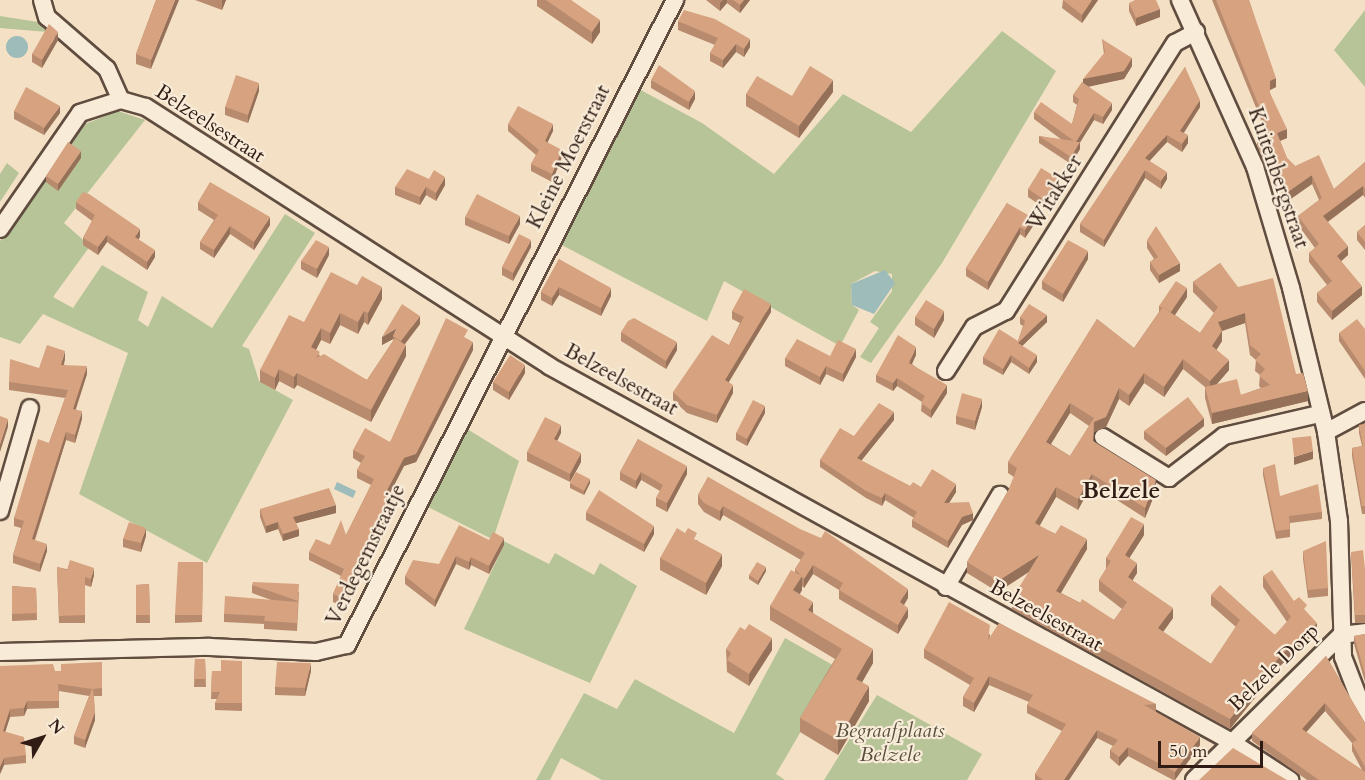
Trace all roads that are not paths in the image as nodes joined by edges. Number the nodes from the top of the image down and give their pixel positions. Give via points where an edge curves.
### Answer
1 (42, 0) edge
2 (675, 0) edge
3 (1180, 0) edge
4 (1197, 32) junction
5 (121, 100) junction
6 (0, 229) edge
7 (502, 335) junction
8 (946, 371) dead end
9 (30, 408) dead end
10 (1365, 411) edge
11 (1319, 414) junction
12 (1326, 432) junction
13 (1103, 437) dead end
14 (1000, 495) dead end
15 (0, 511) edge
16 (946, 587) junction
17 (1365, 632) edge
18 (1341, 635) junction
19 (0, 652) edge
20 (1365, 714) edge
21 (1230, 741) junction
22 (1194, 780) edge
23 (1290, 780) edge

1 - 5 street, Belzeelsestraat via 46,17 107,69
2 - 7 street, Kleine Moerstraat
3 - 4 street, Kuitenbergstraat
4 - 8 street, Witakker via 1175,43 1006,312 975,327
4 - 11 street, Kuitenbergstraat via 1268,204
5 - 6 street via 91,107 72,121
5 - 7 street, Belzeelsestraat via 146,107
7 - 16 street, Belzeelsestraat
7 - 19 street, Verdegemstraatje via 346,645 316,652 210,647
9 - 15 street
10 - 12 street
11 - 12 street, Kuitenbergstraat
11 - 13 street via 1224,436 1169,478
12 - 18 street, Kuitenbergstraat via 1339,520
14 - 16 street
16 - 21 street, Belzeelsestraat
17 - 18 street
18 - 20 street, Belzele Dorp via 1346,669
18 - 21 street, Belzele Dorp
21 - 22 street
21 - 23 street, Belzele Dorp

